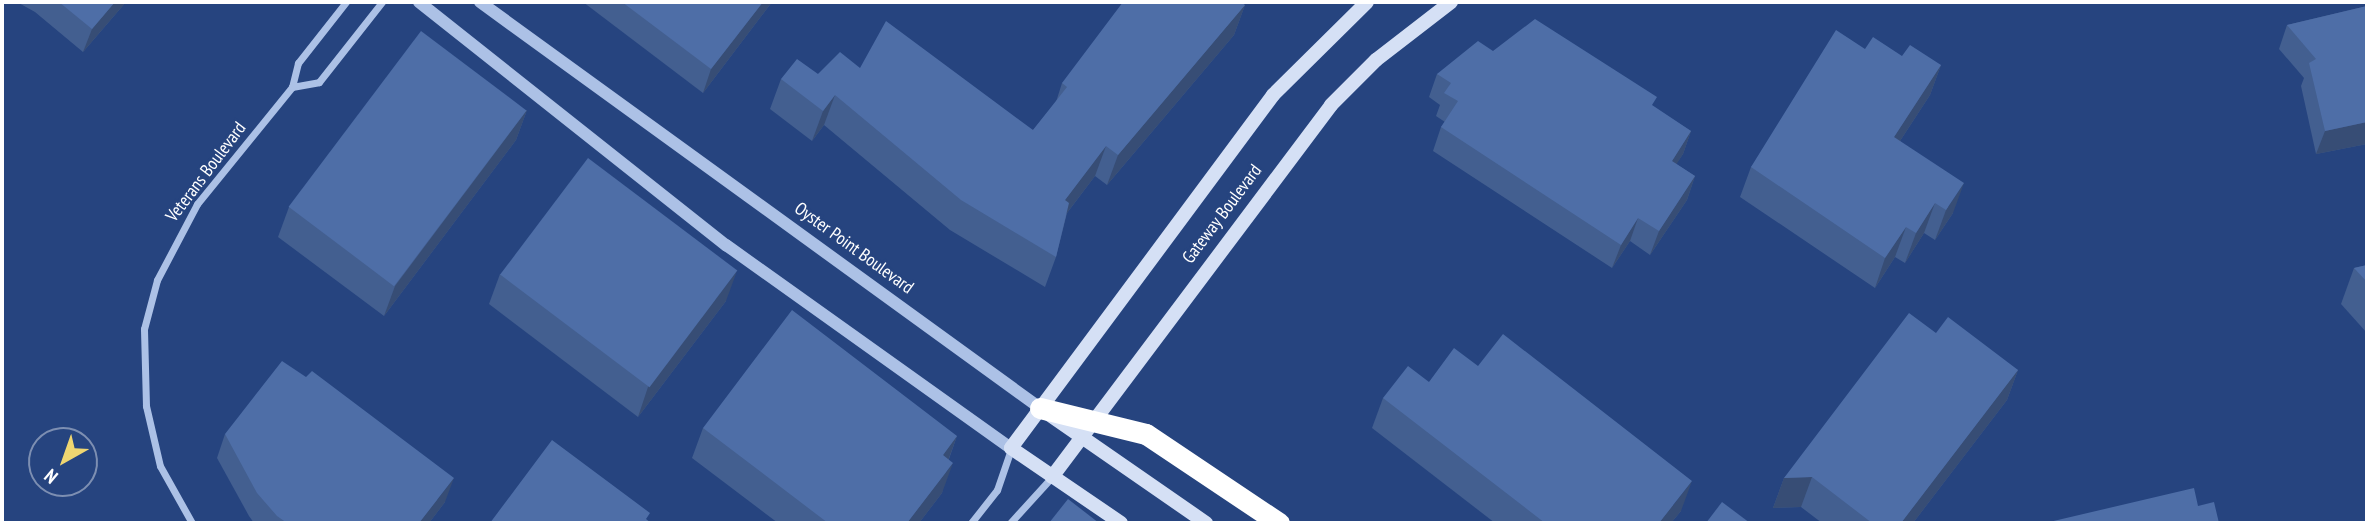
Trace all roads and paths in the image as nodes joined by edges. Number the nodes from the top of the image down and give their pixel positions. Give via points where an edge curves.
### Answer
1 (345, 2) edge
2 (382, 2) edge
3 (419, 2) edge
4 (480, 2) edge
5 (1367, 2) edge
6 (1451, 2) edge
7 (292, 87) junction
8 (1040, 408) junction
9 (1087, 429) junction
10 (1011, 448) junction
11 (1052, 477) junction
12 (192, 523) edge
13 (971, 523) edge
14 (1010, 523) edge
15 (1121, 523) edge
16 (1206, 523) edge
17 (1279, 523) edge

1 - 7 street, Veterans Boulevard via 298,63
2 - 7 street via 319,82
3 - 10 street via 726,245
4 - 8 street, Oyster Point Boulevard
5 - 8 main road, Gateway Boulevard via 1273,95
6 - 9 main road, Gateway Boulevard via 1376,60 1331,105
7 - 12 street, Veterans Boulevard via 178,233 150,304 143,373 150,434 160,466
8 - 9 highway
8 - 10 main road, Gateway Boulevard
9 - 11 main road, Gateway Boulevard
9 - 16 main road
9 - 17 highway via 1146,434
10 - 11 main road
10 - 13 street via 997,489
11 - 14 street
11 - 15 main road

